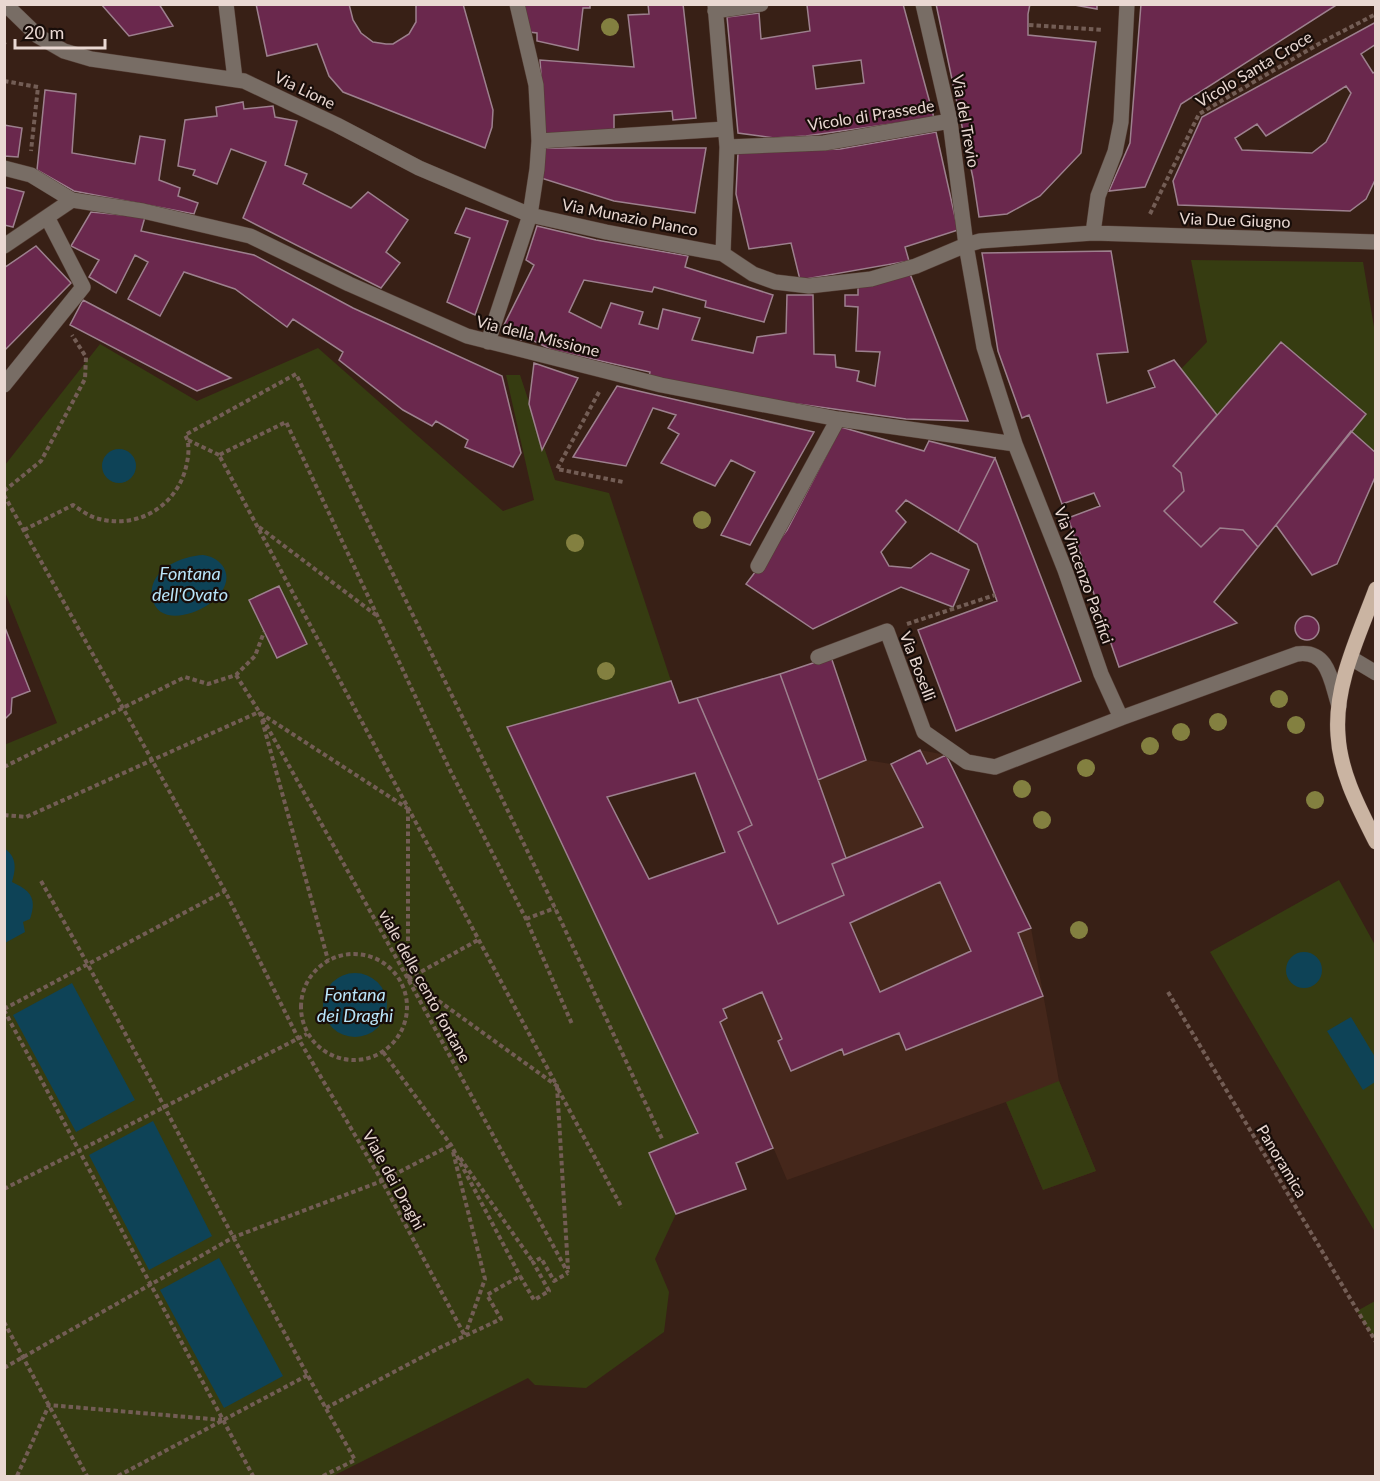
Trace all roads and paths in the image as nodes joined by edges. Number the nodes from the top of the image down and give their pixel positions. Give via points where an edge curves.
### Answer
1 (5, 4) edge
2 (226, 4) edge
3 (517, 4) edge
4 (761, 4) edge
5 (923, 4) edge
6 (1127, 4) edge
7 (715, 8) edge
8 (1376, 14) edge
9 (1029, 25) dead end
10 (1125, 31) junction
11 (235, 79) junction
12 (4, 81) edge
13 (950, 121) junction
14 (725, 129) junction
15 (539, 141) junction
16 (726, 147) junction
17 (31, 152) dead end
18 (4, 168) edge
19 (72, 200) junction
20 (530, 215) junction
21 (47, 217) junction
22 (1093, 233) junction
23 (1140, 235) junction
24 (1376, 242) edge
25 (966, 244) junction
26 (4, 246) edge
27 (723, 254) junction
28 (60, 316) junction
29 (488, 342) junction
30 (610, 372) junction
31 (4, 385) edge
32 (838, 419) junction
33 (188, 440) junction
34 (1015, 444) junction
35 (219, 455) junction
36 (623, 482) dead end
37 (4, 493) edge
38 (256, 525) junction
39 (24, 530) junction
40 (758, 566) dead end
41 (1376, 589) edge
42 (995, 595) dead end
43 (377, 616) junction
44 (887, 631) junction
45 (264, 632) dead end
46 (818, 657) dead end
47 (1351, 658) junction
48 (1376, 673) edge
49 (236, 675) junction
50 (1339, 706) junction
51 (123, 707) junction
52 (259, 712) junction
53 (1121, 718) junction
54 (152, 760) junction
55 (4, 766) edge
56 (408, 808) junction
57 (4, 815) edge
58 (1376, 842) edge
59 (42, 881) dead end
60 (225, 891) junction
61 (555, 908) junction
62 (526, 919) junction
63 (479, 940) junction
64 (328, 960) junction
65 (88, 963) junction
66 (408, 979) junction
67 (1168, 992) dead end
68 (4, 1009) edge
69 (572, 1024) dead end
70 (307, 1034) junction
71 (298, 1038) junction
72 (383, 1052) junction
73 (557, 1086) junction
74 (164, 1106) junction
75 (663, 1141) dead end
76 (451, 1145) junction
77 (80, 1151) junction
78 (382, 1181) junction
79 (4, 1189) edge
80 (622, 1209) dead end
81 (234, 1237) junction
82 (533, 1262) junction
83 (568, 1273) junction
84 (520, 1276) junction
85 (151, 1284) junction
86 (4, 1322) edge
87 (465, 1336) junction
88 (1376, 1342) edge
89 (24, 1358) junction
90 (4, 1368) edge
91 (308, 1375) junction
92 (49, 1405) junction
93 (326, 1408) junction
94 (223, 1420) junction
95 (17, 1476) edge
96 (87, 1476) edge
97 (118, 1476) edge
98 (253, 1476) edge
99 (323, 1476) edge

1 - 11 street, Via Lione via 28,28 64,51 91,59
2 - 11 street
3 - 15 street via 536,85
4 - 7 street
5 - 13 street, Via del Trevio
6 - 10 street
7 - 14 street
8 - 23 path, Vicolo Santa Croce via 1199,114
9 - 10 path
10 - 22 street via 1121,122 1115,152 1098,196
11 - 20 street, Via Lione via 316,114 419,168
12 - 17 path via 38,87
13 - 16 street, Vicolo di Prassede via 824,143
13 - 25 street, Via del Trevio
14 - 15 street
14 - 16 street
15 - 20 street
16 - 27 street
18 - 19 street via 31,175
19 - 21 street
19 - 29 street, Via della Missione via 143,211 250,236 448,329
20 - 27 street, Via Munazio Planco
20 - 29 street
21 - 26 street
21 - 28 street via 83,287
22 - 23 street, Via Due Giugno
22 - 25 street, Via Due Giugno
23 - 24 street, Via Due Giugno
25 - 27 street, Via Due Giugno via 916,266 871,279 809,286 764,278
25 - 34 street, Via del Trevio via 984,347
28 - 31 street
28 - 37 path via 86,357 85,380 41,461
29 - 30 street, Via della Missione
30 - 32 street, Via della Missione
30 - 36 path via 557,469
32 - 34 street, Via della Missione
32 - 40 street
33 - 35 path
33 - 39 path via 182,482 170,500 153,513 112,522 73,505
33 - 61 path via 185,435 296,374
34 - 53 street, Via Vincenzo Pacifici
35 - 38 path
35 - 43 path via 286,422
37 - 39 path, Viale dei Draghi
38 - 43 path
38 - 56 path
39 - 51 path, Viale dei Draghi
41 - 47 main road
42 - 44 path
43 - 62 path
44 - 46 street, Via Boselli
44 - 53 street, Via Boselli via 924,732 967,762 995,767
45 - 49 path via 255,656
47 - 48 street
47 - 50 main road
49 - 51 path via 208,684 185,677
49 - 52 path
50 - 53 street via 1324,663 1306,653
50 - 58 main road via 1338,736 1343,765
51 - 54 path, Viale dei Draghi
51 - 55 path
52 - 54 path
52 - 56 path
52 - 64 path
52 - 66 path, viale delle cento fontane
54 - 57 path via 26,817
54 - 60 path, Viale dei Draghi
56 - 63 path
56 - 66 path
59 - 65 path
60 - 65 path
60 - 71 path, Viale dei Draghi
61 - 62 path
61 - 75 path
62 - 69 path
63 - 66 path
63 - 73 path
64 - 70 path via 305,984 301,1009
64 - 72 path via 362,953 392,969 407,998 407,1014 395,1042
65 - 68 path
65 - 74 path
66 - 73 path
66 - 83 path, viale delle cento fontane
67 - 88 path, Panoramica
68 - 77 path
70 - 71 path
70 - 72 path via 333,1056 367,1059
71 - 74 path
71 - 78 path, Viale dei Draghi
72 - 76 path
73 - 80 path
73 - 83 path
74 - 77 path
74 - 81 path
76 - 78 path
76 - 82 path
76 - 84 path
76 - 87 path via 485,1279
77 - 79 path
77 - 85 path
78 - 81 path
78 - 87 path, Viale dei Draghi
81 - 85 path
81 - 91 path
82 - 83 path via 541,1258 554,1281
82 - 84 path via 549,1291 534,1300
84 - 87 path via 488,1295 501,1318
85 - 89 path
85 - 94 path
86 - 89 path
87 - 93 path
89 - 90 path
89 - 92 path
91 - 93 path
91 - 94 path
92 - 94 path
92 - 95 path
92 - 96 path
93 - 99 path via 355,1460
94 - 97 path
94 - 98 path

